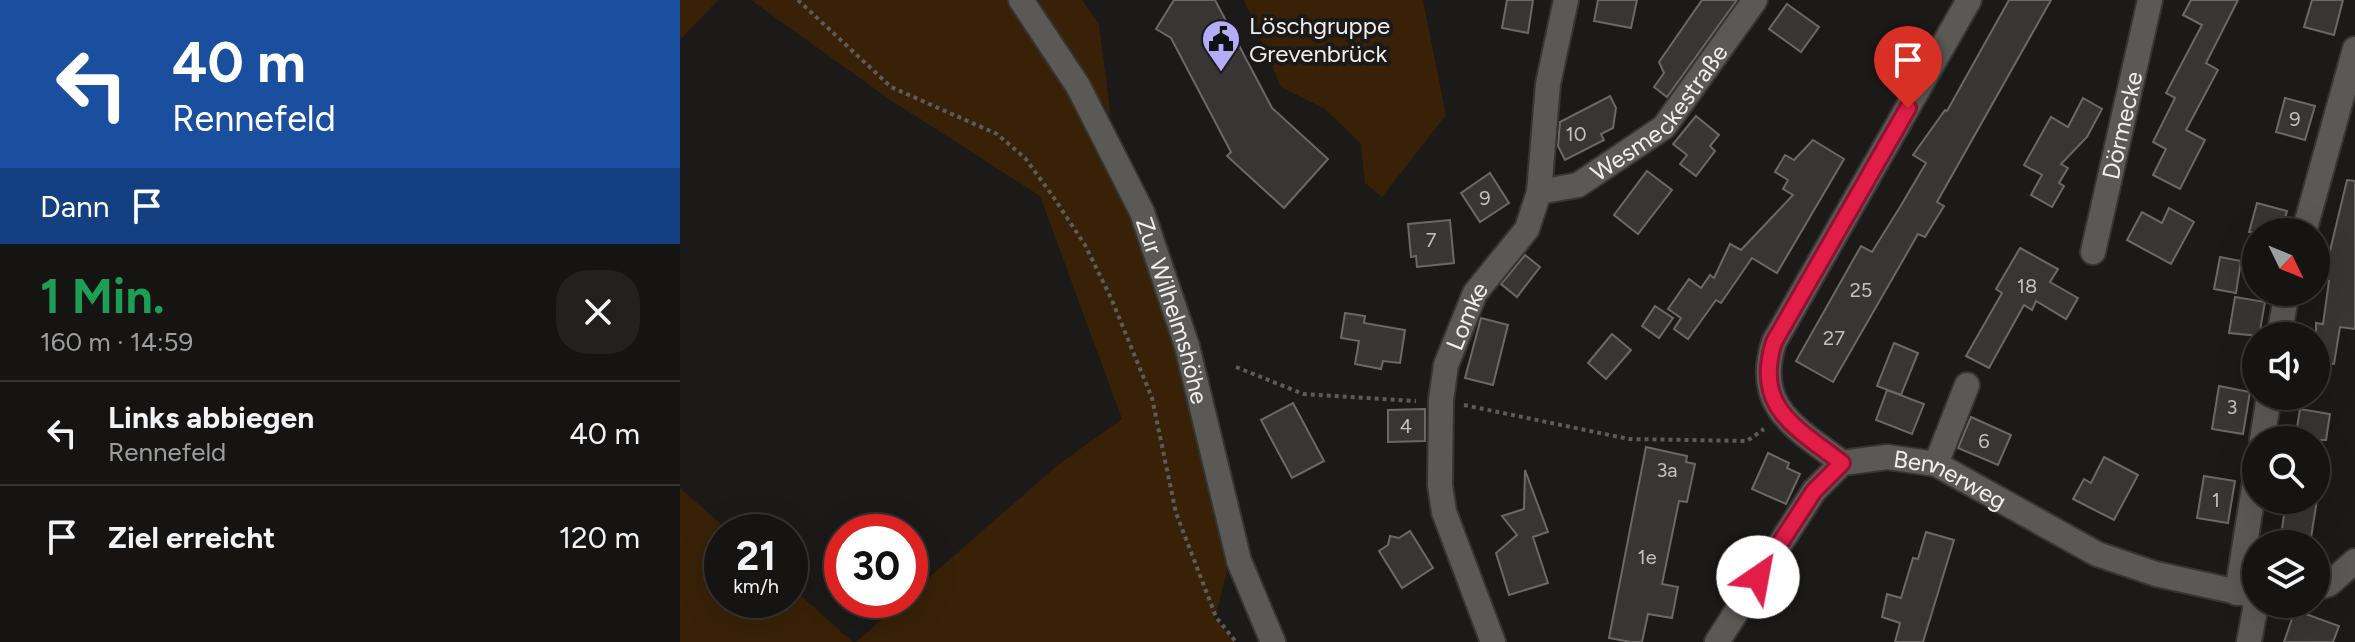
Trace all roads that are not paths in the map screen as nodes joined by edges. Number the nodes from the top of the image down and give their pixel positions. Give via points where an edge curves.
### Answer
1 (1021, 0) edge
2 (1566, 0) edge
3 (1755, 0) edge
4 (1969, 0) edge
5 (2150, 0) edge
6 (2355, 49) edge
7 (1539, 192) junction
8 (2308, 218) edge
9 (2093, 252) dead end
10 (1967, 385) dead end
11 (1842, 463) junction
12 (1936, 464) junction
13 (2355, 561) edge
14 (2330, 583) edge
15 (2242, 596) edge
16 (2250, 618) edge
17 (1273, 642) edge
18 (1493, 642) edge
19 (1717, 642) edge
20 (2249, 642) edge

1 - 17 street, Zur Wilhelmshöhe via 1078,86 1142,212 1187,346 1239,561
2 - 7 street, Lomke via 1548,84
3 - 7 street, Wesmeckestraße via 1664,127 1578,185
4 - 11 street via 1774,342 1767,379 1782,417
5 - 9 street, Dörmecke
6 - 8 street
7 - 18 street, Lomke via 1527,229 1475,293 1446,365 1441,400 1444,512
10 - 12 street
11 - 12 street, Bennerweg via 1887,457
11 - 19 street via 1814,491
12 - 15 street, Bennerweg via 2097,554
13 - 14 street
16 - 20 street

